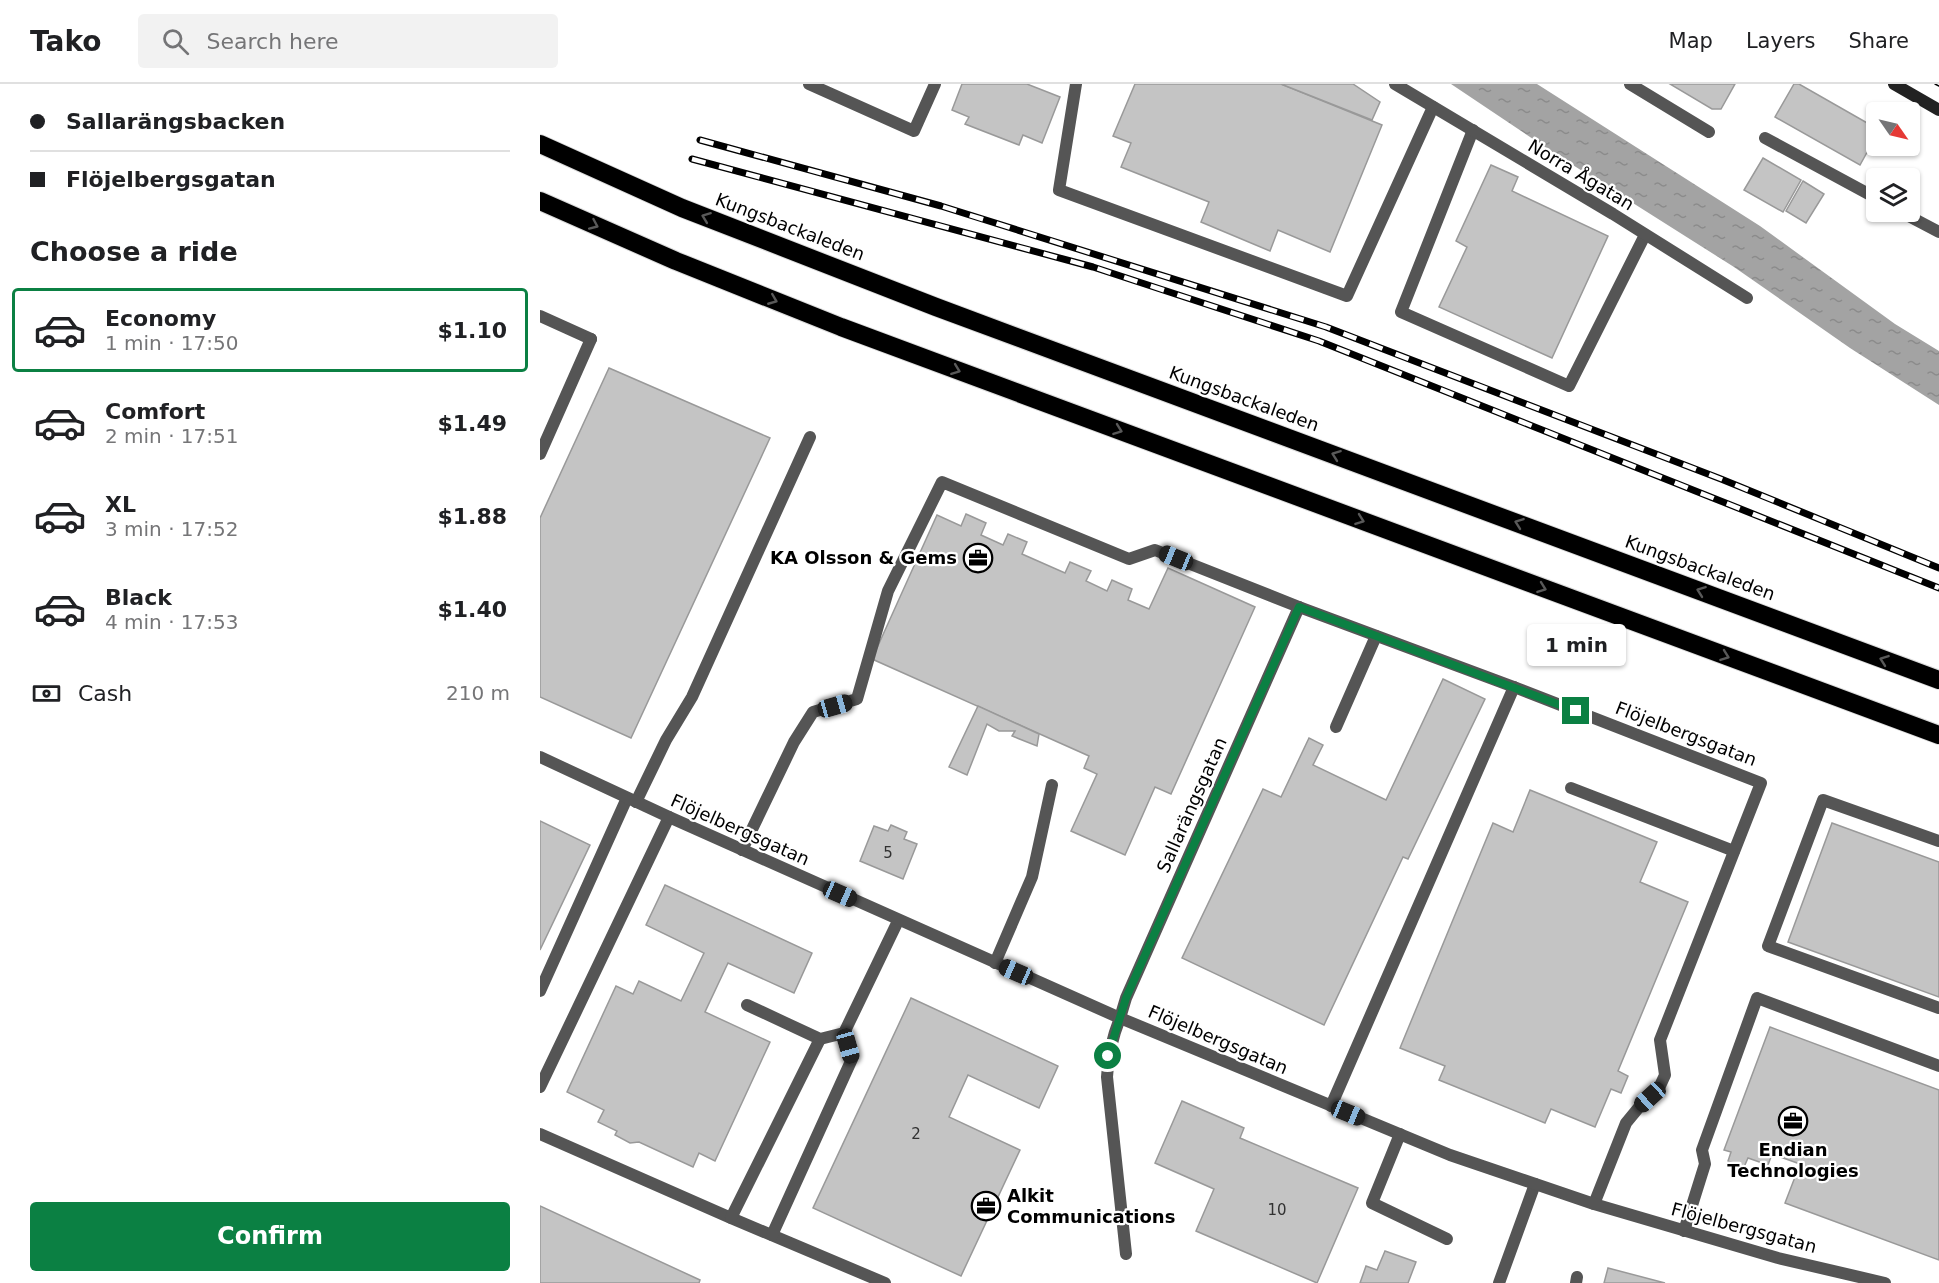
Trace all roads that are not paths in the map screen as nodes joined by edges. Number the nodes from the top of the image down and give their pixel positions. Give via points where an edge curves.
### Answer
1 (809, 84) edge
2 (935, 84) edge
3 (1076, 84) edge
4 (1395, 84) edge
5 (1630, 84) edge
6 (1894, 84) edge
7 (1433, 107) junction
8 (1939, 110) edge
9 (1473, 130) junction
10 (1708, 132) dead end
11 (1765, 138) dead end
12 (540, 144) edge
13 (1866, 193) edge
14 (540, 201) edge
15 (1920, 222) edge
16 (1939, 232) edge
17 (1645, 235) junction
18 (1747, 298) dead end
19 (540, 316) edge
20 (810, 437) dead end
21 (540, 454) edge
22 (1299, 607) junction
23 (1376, 636) junction
24 (1939, 680) edge
25 (1514, 687) junction
26 (1336, 727) dead end
27 (1939, 735) edge
28 (540, 756) edge
29 (1052, 785) dead end
30 (1571, 788) dead end
31 (632, 800) junction
32 (669, 817) junction
33 (1939, 841) edge
34 (742, 850) junction
35 (1734, 851) junction
36 (898, 921) junction
37 (995, 963) junction
38 (540, 991) edge
39 (747, 1005) dead end
40 (1939, 1008) edge
41 (1120, 1018) junction
42 (844, 1034) junction
43 (820, 1039) junction
44 (1939, 1066) edge
45 (540, 1087) edge
46 (1330, 1106) junction
47 (540, 1134) edge
48 (1400, 1134) junction
49 (1535, 1184) junction
50 (1594, 1204) junction
51 (731, 1218) junction
52 (1684, 1230) junction
53 (772, 1235) junction
54 (1447, 1239) dead end
55 (1126, 1254) dead end
56 (885, 1283) edge
57 (1499, 1283) edge
58 (1885, 1283) edge

1 - 2 street via 914,131
3 - 7 street via 1059,190 1347,296
4 - 7 street, Norra Ågatan
5 - 10 street
6 - 8 main road
7 - 9 street, Norra Ågatan
9 - 17 street, Norra Ågatan
9 - 17 street via 1401,312 1569,386
11 - 13 street
24 -> 12 highway, Kungsbackaleden via 936,307 682,208
14 -> 27 highway via 841,327
15 - 16 street
17 - 18 street, Norra Ågatan
19 - 21 street via 591,339
20 - 31 street via 692,697
22 - 23 street, Flöjelbergsgatan
22 - 34 street, Flöjelbergsgatan via 1155,550 1129,559 942,482 888,591 857,699 813,712 794,742
22 - 41 street, Sallarängsgatan
23 - 25 street, Flöjelbergsgatan
23 - 26 street
25 - 35 street, Flöjelbergsgatan via 1761,783
25 - 46 street
28 - 31 street, Flöjelbergsgatan
29 - 37 street via 1032,877
30 - 35 street
31 - 32 street, Flöjelbergsgatan
31 - 38 street
32 - 34 street, Flöjelbergsgatan
32 - 45 street
33 - 40 street via 1823,800 1768,946
34 - 36 street, Flöjelbergsgatan
35 - 50 street, Flöjelbergsgatan via 1660,1040 1665,1075 1659,1088 1626,1123
36 - 37 street, Flöjelbergsgatan
36 - 42 street
37 - 41 street, Flöjelbergsgatan
39 - 43 street
41 - 46 street, Flöjelbergsgatan
41 - 55 street, Sallarängsgatan via 1108,1056 1107,1077
42 - 43 street
42 - 53 street via 852,1059
43 - 51 street
44 - 52 street via 1757,998 1702,1150 1705,1164
46 - 48 street, Flöjelbergsgatan
47 - 51 street
48 - 49 street, Flöjelbergsgatan
48 - 54 street via 1372,1203
49 - 50 street, Flöjelbergsgatan
49 - 57 street
50 - 52 street, Flöjelbergsgatan
51 - 53 street
52 - 58 street, Flöjelbergsgatan via 1778,1258
53 - 56 street

